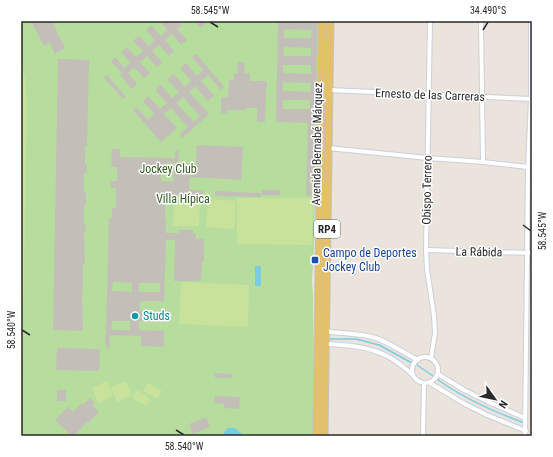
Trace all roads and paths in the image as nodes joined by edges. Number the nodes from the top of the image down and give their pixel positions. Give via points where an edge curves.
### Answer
1 (322, 21) edge
2 (330, 21) edge
3 (430, 21) edge
4 (481, 21) edge
5 (531, 21) edge
6 (329, 90) junction
7 (429, 95) junction
8 (482, 97) junction
9 (531, 99) edge
10 (328, 148) junction
11 (428, 158) junction
12 (483, 162) junction
13 (528, 167) junction
14 (426, 250) junction
15 (530, 253) edge
16 (325, 332) junction
17 (326, 344) junction
18 (431, 358) junction
19 (418, 360) junction
20 (527, 362) junction
21 (532, 362) edge
22 (438, 374) junction
23 (413, 375) junction
24 (430, 382) junction
25 (424, 383) junction
26 (525, 418) junction
27 (525, 425) junction
28 (532, 427) edge
29 (526, 430) junction
30 (317, 436) edge
31 (324, 436) edge
32 (422, 436) edge
33 (526, 436) edge

1 - 30 main road, Avenida Bernabé Márquez / RP4
2 - 6 main road, Avenida Bernabé Márquez / RP4
3 - 7 street, Obispo Terrero
4 - 8 street
5 - 9 street
6 - 7 street, Ernesto de las Carreras
6 - 10 main road, Avenida Bernabé Márquez / RP4
7 - 8 street, Ernesto de las Carreras
7 - 11 street, Obispo Terrero
8 - 9 street, Ernesto de las Carreras
8 - 12 street
9 - 13 street
10 - 11 street
10 - 16 main road, Avenida Bernabé Márquez / RP4
11 - 12 street
11 - 14 street, Obispo Terrero
12 - 13 street
13 - 15 street
14 - 15 street, La Rábida
14 - 18 street, Obispo Terrero via 435,333
15 - 20 street
16 - 17 main road, Avenida Bernabé Márquez / RP4
16 - 19 street via 354,334 382,340
17 - 23 street via 373,350 392,359
17 - 31 main road, Avenida Bernabé Márquez / RP4
18 - 19 street via 424,357
18 - 22 street via 438,366
19 - 23 street via 413,367
20 - 21 street
20 - 26 street
22 - 24 street
22 - 26 street via 490,404
23 - 25 street via 417,381
24 - 25 street
24 - 29 street via 463,403
25 - 32 street
26 - 27 street
27 - 28 street
27 - 29 street
29 - 33 street

